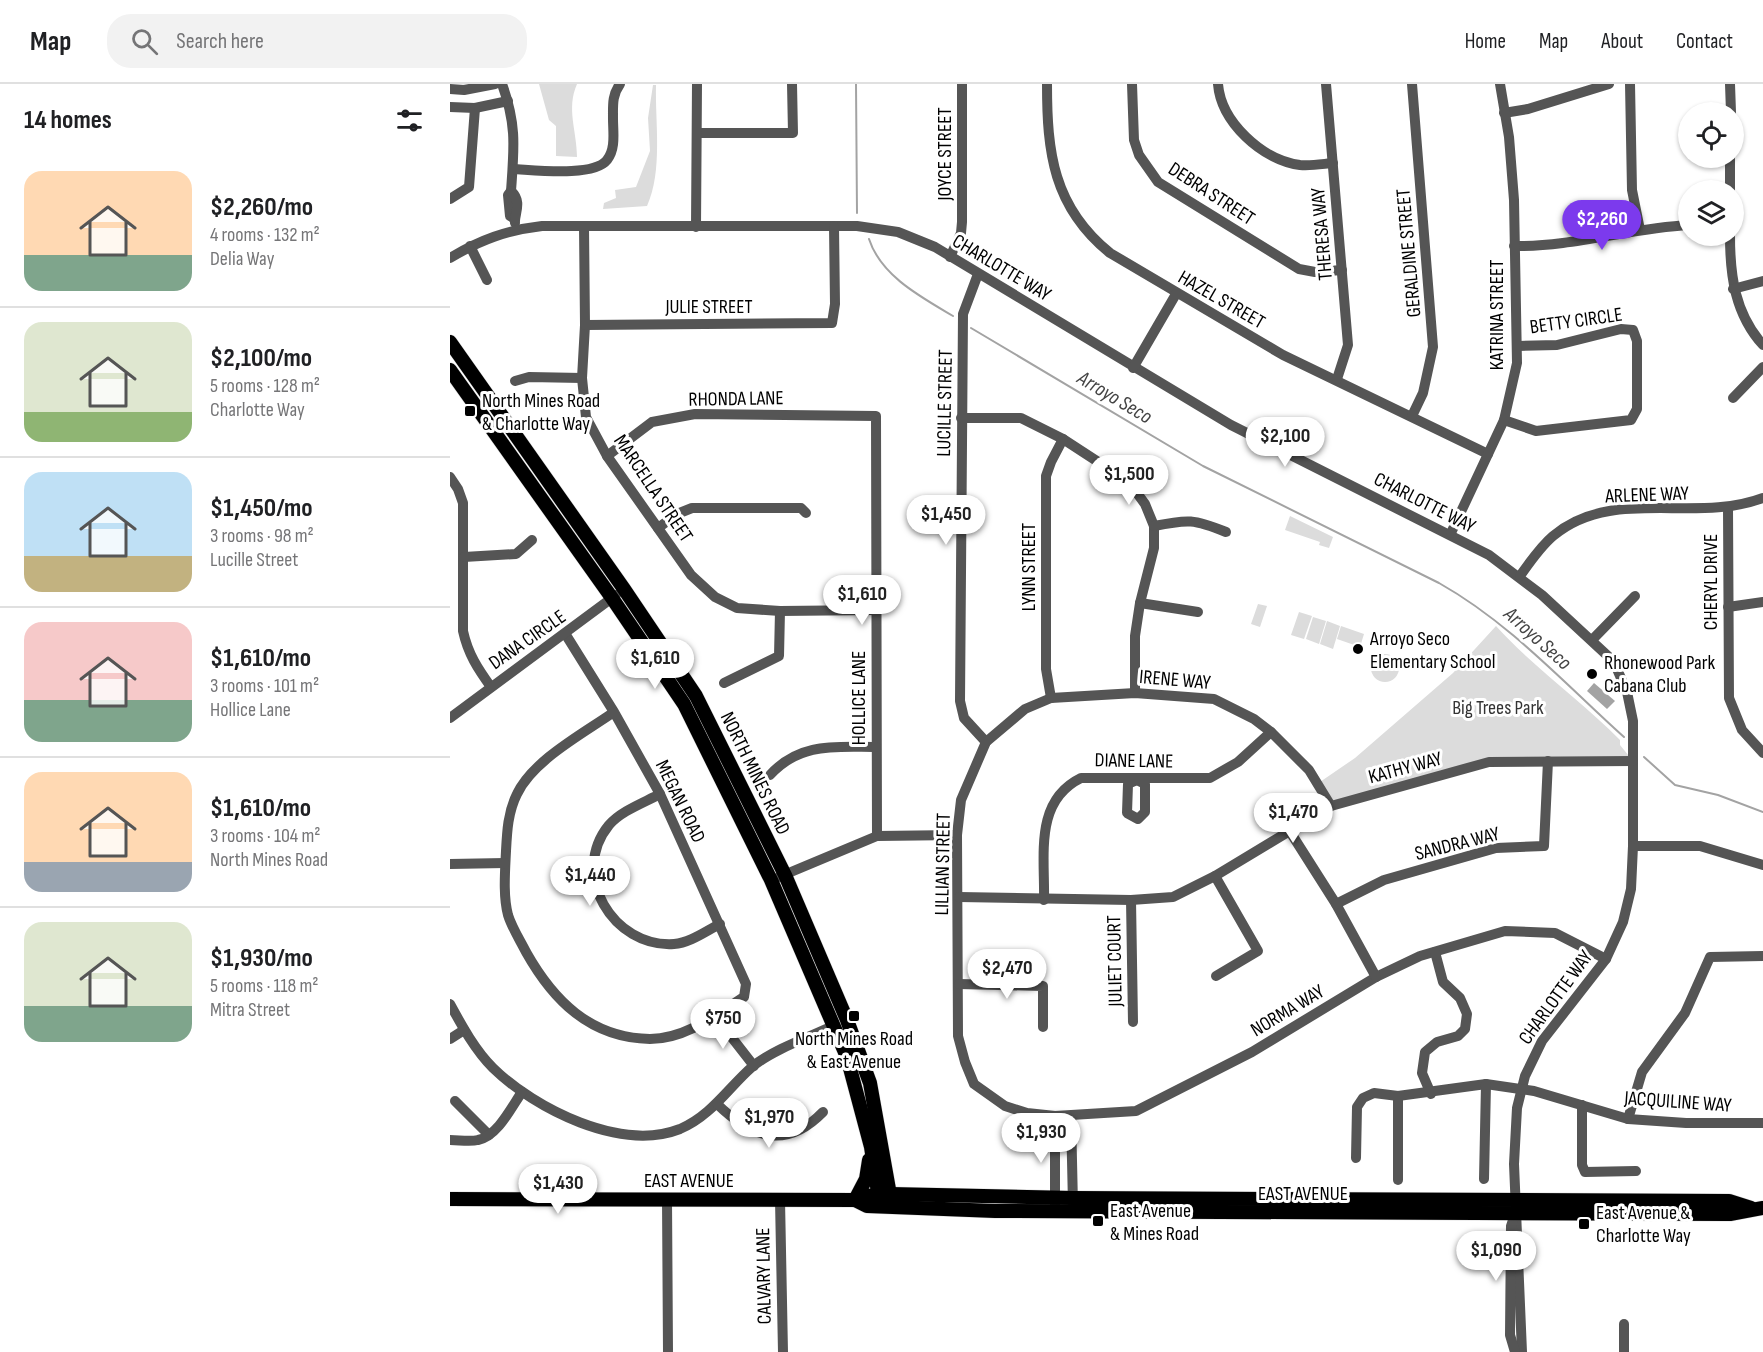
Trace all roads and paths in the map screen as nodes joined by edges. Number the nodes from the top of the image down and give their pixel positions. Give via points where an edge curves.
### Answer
1 (495, 84) edge
2 (502, 84) edge
3 (620, 84) edge
4 (697, 84) edge
5 (792, 84) edge
6 (963, 84) edge
7 (1047, 84) edge
8 (1132, 84) edge
9 (1218, 84) edge
10 (1326, 84) edge
11 (1412, 84) edge
12 (1500, 84) edge
13 (1610, 84) edge
14 (1630, 84) edge
15 (1730, 84) edge
16 (450, 89) edge
17 (508, 101) junction
18 (1731, 102) edge
19 (450, 107) edge
20 (475, 108) junction
21 (1504, 112) junction
22 (697, 133) junction
23 (1333, 163) junction
24 (513, 170) junction
25 (450, 199) edge
26 (515, 224) junction
27 (584, 226) junction
28 (834, 226) junction
29 (1678, 226) edge
30 (696, 227) junction
31 (1640, 230) junction
32 (470, 246) junction
33 (1514, 246) junction
34 (1731, 246) edge
35 (950, 257) junction
36 (450, 258) edge
37 (1342, 270) junction
38 (978, 274) junction
39 (487, 280) dead end
40 (1763, 281) edge
41 (1733, 289) junction
42 (1176, 294) junction
43 (585, 325) junction
44 (450, 342) edge
45 (1763, 345) edge
46 (1518, 346) junction
47 (1763, 367) edge
48 (1133, 368) junction
49 (450, 370) edge
50 (582, 378) junction
51 (1337, 379) junction
52 (515, 381) dead end
53 (1733, 398) dead end
54 (876, 416) joint
55 (1412, 416) junction
56 (961, 418) junction
57 (1504, 420) junction
58 (1063, 440) junction
59 (1488, 454) junction
60 (607, 456) junction
61 (450, 477) edge
62 (1763, 498) edge
63 (1728, 508) junction
64 (806, 513) dead end
65 (1154, 526) junction
66 (658, 528) junction
67 (1226, 532) dead end
68 (1451, 533) junction
69 (532, 540) dead end
70 (464, 557) junction
71 (1520, 576) junction
72 (624, 589) junction
73 (1635, 596) dead end
74 (612, 598) junction
75 (1763, 602) edge
76 (1140, 603) junction
77 (1728, 607) junction
78 (876, 610) junction
79 (780, 611) junction
80 (1198, 612) dead end
81 (566, 635) junction
82 (1592, 640) junction
83 (724, 684) dead end
84 (491, 687) junction
85 (1136, 693) junction
86 (1051, 698) junction
87 (614, 712) junction
88 (450, 718) edge
89 (1272, 732) junction
90 (986, 742) junction
91 (876, 747) junction
92 (1763, 753) edge
93 (1633, 757) junction
94 (1548, 761) junction
95 (770, 775) dead end
96 (660, 794) junction
97 (1331, 806) junction
98 (1288, 830) junction
99 (957, 835) junction
100 (877, 836) junction
101 (1634, 846) junction
102 (450, 864) edge
103 (505, 864) junction
104 (1763, 865) edge
105 (784, 874) junction
106 (1215, 876) junction
107 (771, 880) junction
108 (959, 897) junction
109 (1044, 900) junction
110 (1131, 900) junction
111 (1336, 904) junction
112 (720, 924) junction
113 (1435, 952) junction
114 (1763, 956) edge
115 (1606, 959) junction
116 (1216, 975) dead end
117 (1376, 977) junction
118 (959, 984) junction
119 (450, 1004) edge
120 (715, 1016) junction
121 (1133, 1022) dead end
122 (833, 1026) junction
123 (1042, 1027) dead end
124 (464, 1030) junction
125 (450, 1039) edge
126 (754, 1066) junction
127 (1486, 1084) junction
128 (871, 1087) junction
129 (1521, 1089) junction
130 (522, 1092) junction
131 (984, 1094) joint
132 (1431, 1094) junction
133 (1398, 1096) junction
134 (455, 1101) dead end
135 (717, 1104) junction
136 (1582, 1105) junction
137 (823, 1112) dead end
138 (1054, 1116) junction
139 (1071, 1116) junction
140 (1628, 1119) junction
141 (1763, 1123) edge
142 (489, 1135) junction
143 (450, 1140) edge
144 (871, 1147) junction
145 (1356, 1158) dead end
146 (1636, 1171) dead end
147 (1484, 1179) dead end
148 (1398, 1180) dead end
149 (450, 1199) edge
150 (667, 1199) junction
151 (780, 1200) junction
152 (855, 1200) junction
153 (885, 1200) junction
154 (1055, 1205) junction
155 (1073, 1205) junction
156 (1515, 1207) junction
157 (1757, 1208) edge
158 (1624, 1324) dead end
159 (668, 1352) edge
160 (783, 1352) edge
161 (1515, 1352) edge
162 (1522, 1352) edge
163 (1624, 1352) edge

1 - 16 street
2 - 17 street
3 - 24 street via 613,95 613,146 602,165 589,170
4 - 22 street
5 - 22 street via 793,133
6 - 35 street, JOYCE STREET via 962,222
7 - 42 street, HAZEL STREET via 1048,141 1052,163 1068,202 1094,239
8 - 37 street, DEBRA STREET via 1134,140 1143,163 1158,182 1299,269
9 - 23 street via 1223,107 1244,135 1286,161 1306,165
10 - 23 street, THERESA WAY
11 - 55 street, GERALDINE STREET via 1433,347 1423,393
12 - 21 street, KATRINA STREET
13 - 21 street via 1528,109
14 - 31 street via 1632,190
15 - 18 street
17 - 20 street
17 - 24 street via 513,117
19 - 20 street
20 - 25 street via 469,187
21 - 33 street, KATRINA STREET via 1514,200
22 - 30 street
23 - 37 street, THERESA WAY
24 - 26 street via 512,191 508,195
26 - 27 street, CHARLOTTE WAY
26 - 32 street, CHARLOTTE WAY
27 - 30 street, CHARLOTTE WAY
27 - 43 street, MARCELLA STREET
28 - 30 street, CHARLOTTE WAY
28 - 35 street, CHARLOTTE WAY via 898,232
28 - 43 street, JULIE STREET via 832,323
29 - 31 street
31 - 33 street via 1556,245
32 - 36 street, CHARLOTTE WAY
32 - 39 street
33 - 46 street, KATRINA STREET
34 - 41 street
35 - 38 street, CHARLOTTE WAY
37 - 51 street, THERESA WAY via 1348,345
38 - 48 street, CHARLOTTE WAY
38 - 56 street, LUCILLE STREET via 963,314
40 - 41 street
41 - 45 street
42 - 48 street
42 - 51 street, HAZEL STREET via 1283,355
43 - 50 street, MARCELLA STREET
44 - 72 main road, NORTH MINES ROAD
46 - 57 street, KATRINA STREET via 1513,389
46 - 57 street, BETTY CIRCLE via 1557,345 1620,329 1633,330 1637,340 1637,408 1631,420 1549,430 1523,428
47 - 53 street
48 - 68 street, CHARLOTTE WAY via 1231,425
49 - 74 main road, NORTH MINES ROAD
50 - 52 street via 529,377
50 - 60 street, MARCELLA STREET via 586,417
51 - 55 street, HAZEL STREET
54 - 60 street, RHONDA LANE via 695,414 652,422
54 - 78 street, HOLLICE LANE
55 - 59 street, HAZEL STREET
56 - 58 street via 1022,418
56 - 90 street, LUCILLE STREET via 960,701 964,718
57 - 59 street, KATRINA STREET
58 - 65 street via 1129,482 1145,504
58 - 86 street, LYNN STREET via 1046,477 1046,669
59 - 68 street, KATRINA STREET
60 - 66 street, MARCELLA STREET
61 - 70 street via 463,503
62 - 63 street, ARLENE WAY
63 - 71 street, ARLENE WAY via 1620,509 1586,516 1552,537
63 - 77 street, CHERYL DRIVE
64 - 66 street via 801,508 692,508
65 - 67 street via 1198,521
65 - 76 street via 1154,548
66 - 79 street, MARCELLA STREET via 691,575 715,597 737,608
68 - 71 street, CHARLOTTE WAY
69 - 70 street via 516,554
70 - 84 street via 466,648
71 - 82 street, CHARLOTTE WAY
72 - 74 street, DANA CIRCLE
72 - 105 main road, NORTH MINES ROAD via 696,696
73 - 82 street
74 - 81 street, DANA CIRCLE
74 - 107 main road, NORTH MINES ROAD via 684,704
75 - 77 street
76 - 80 street
76 - 85 street via 1135,636
77 - 92 street, CHERYL DRIVE via 1729,698 1742,730
78 - 79 street, MARCELLA STREET
78 - 91 street, HOLLICE LANE
79 - 83 street via 779,656
81 - 84 street, DANA CIRCLE
81 - 87 street, MEGAN ROAD
82 - 93 street, CHARLOTTE WAY via 1610,658 1623,681 1630,706
84 - 88 street, DANA CIRCLE
85 - 86 street, IRENE WAY
85 - 89 street, IRENE WAY via 1214,699
86 - 90 street, IRENE WAY via 1025,710
87 - 96 street, MEGAN ROAD
87 - 103 street via 529,775 510,811
89 - 97 street, IRENE WAY via 1309,770
89 - 109 street, DIANE LANE via 1238,762 1210,778 1081,778 1059,792 1046,823
90 - 99 street, LILLIAN STREET via 961,800
91 - 95 street via 814,748 783,761
91 - 100 street, HOLLICE LANE
93 - 94 street, KATHY WAY
93 - 101 street, CHARLOTTE WAY
94 - 97 street, KATHY WAY via 1489,762
94 - 111 street, SANDRA WAY via 1544,846 1496,848 1384,880
96 - 112 street, MEGAN ROAD
96 - 112 street via 618,817 599,842 593,867 602,901 625,931 656,943 678,944
97 - 98 street, KATHY WAY
98 - 106 street, KATHY WAY
98 - 111 street
99 - 100 street
99 - 108 street, LILLIAN STREET
100 - 105 street
101 - 104 street via 1700,846
101 - 115 street, CHARLOTTE WAY via 1628,904
102 - 103 street
103 - 120 street via 506,899 513,927 552,993 585,1021 604,1030 650,1039 683,1032
105 - 107 street
105 - 128 main road, NORTH MINES ROAD via 847,1020
106 - 110 street, KATHY WAY via 1173,897
106 - 116 street via 1258,951
107 - 122 main road, NORTH MINES ROAD
108 - 109 street, KATHY WAY
108 - 118 street, LILLIAN STREET
109 - 110 street, KATHY WAY
110 - 121 street, JULIET COURT
111 - 117 street
112 - 120 street, MEGAN ROAD via 747,991
113 - 115 street, NORMA WAY via 1505,931 1545,932 1555,933
113 - 117 street, NORMA WAY
113 - 132 street via 1443,982 1460,998 1467,1014 1465,1029 1458,1036 1437,1042 1425,1052 1422,1073
114 - 140 street via 1710,957 1685,1013 1642,1072
115 - 129 street, CHARLOTTE WAY via 1542,1041
117 - 139 street, NORMA WAY via 1252,1052 1154,1104 1136,1112
118 - 123 street via 1043,986
118 - 131 street, LILLIAN STREET via 958,1036 974,1084
119 - 124 street
120 - 126 street
122 - 126 street
122 - 128 main road via 845,1032 863,1078
122 - 144 main road, NORTH MINES ROAD via 847,1057
124 - 125 street
124 - 130 street via 492,1067
126 - 135 street
127 - 129 street, JACQUILINE WAY
127 - 132 street, JACQUILINE WAY
127 - 147 street
128 - 153 main road, NORTH MINES ROAD
129 - 136 street, JACQUILINE WAY
129 - 156 street, CHARLOTTE WAY via 1515,1130
130 - 135 street via 560,1115 588,1125 641,1134 680,1129
130 - 142 street
131 - 138 street, NORMA WAY via 1027,1113
132 - 133 street, JACQUILINE WAY
133 - 145 street, JACQUILINE WAY via 1374,1093 1363,1098 1357,1107
133 - 148 street
134 - 142 street
135 - 137 street via 737,1124 769,1135 801,1130
136 - 140 street, JACQUILINE WAY
136 - 146 street via 1582,1165 1586,1172
138 - 139 street, NORMA WAY
138 - 154 street
139 - 155 street
140 - 141 street, JACQUILINE WAY
142 - 143 street via 478,1140
144 - 152 main road via 866,1179
144 - 153 main road, NORTH MINES ROAD
149 - 150 main road, EAST AVENUE
150 - 151 main road, EAST AVENUE
150 - 159 street
151 - 152 main road, EAST AVENUE
151 - 160 street, CALVARY LANE
152 - 153 main road, EAST AVENUE via 867,1206
153 - 154 main road, EAST AVENUE
154 - 155 main road, EAST AVENUE
155 - 156 main road, EAST AVENUE
156 - 157 main road, EAST AVENUE via 1729,1201
156 - 161 street, CHARLOTTE WAY via 1511,1226 1510,1324
156 - 162 street, CHARLOTTE WAY
158 - 163 street

